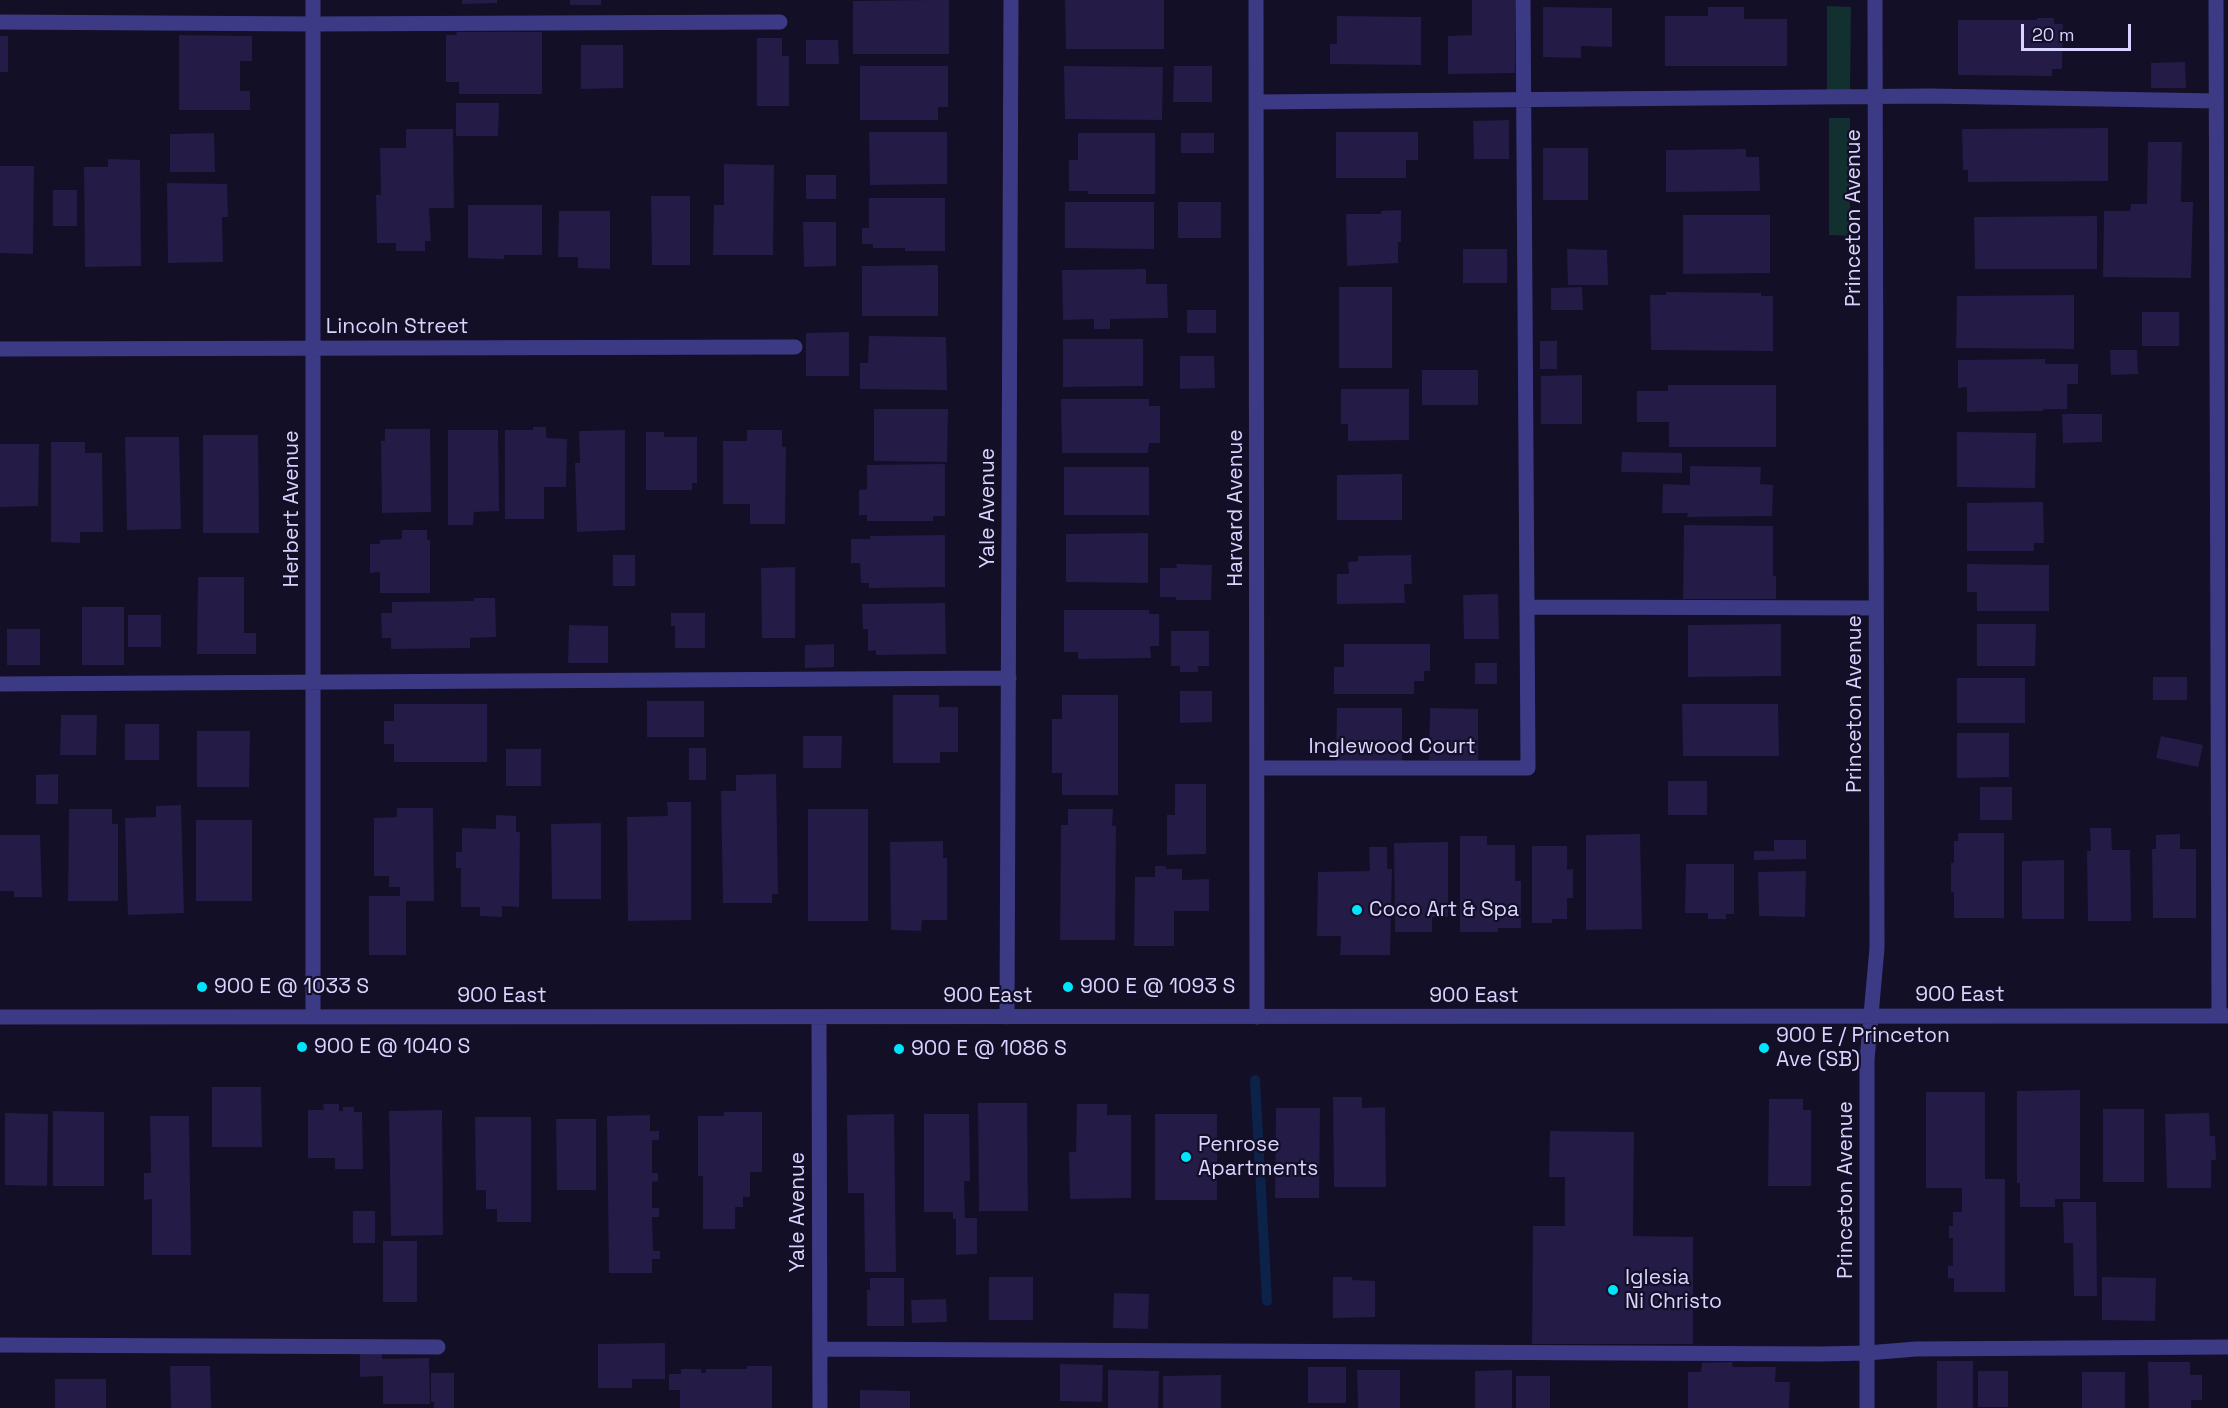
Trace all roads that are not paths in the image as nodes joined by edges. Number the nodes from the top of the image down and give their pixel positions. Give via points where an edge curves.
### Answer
1 (313, 0) edge
2 (1011, 0) edge
3 (1256, 0) edge
4 (1523, 0) edge
5 (1875, 0) edge
6 (2216, 0) edge
7 (780, 21) dead end
8 (0, 22) edge
9 (313, 24) junction
10 (1875, 97) junction
11 (1523, 100) junction
12 (2216, 101) junction
13 (1256, 102) junction
14 (795, 347) dead end
15 (313, 348) junction
16 (0, 349) edge
17 (1527, 607) junction
18 (1876, 608) junction
19 (1009, 678) junction
20 (313, 683) junction
21 (0, 684) edge
22 (1257, 768) junction
23 (1871, 1016) junction
24 (2223, 1016) edge
25 (0, 1017) edge
26 (313, 1017) junction
27 (819, 1017) junction
28 (1007, 1017) junction
29 (1257, 1017) junction
30 (0, 1345) edge
31 (438, 1347) dead end
32 (2228, 1347) edge
33 (820, 1349) junction
34 (1867, 1353) junction
35 (820, 1408) edge
36 (1867, 1408) edge

1 - 9 street, Herbert Avenue
2 - 19 street, Yale Avenue
3 - 13 street, Harvard Avenue
4 - 11 street
5 - 10 street, Princeton Avenue
6 - 12 street
7 - 9 street
8 - 9 street
9 - 15 street, Herbert Avenue
10 - 11 street
10 - 12 street
10 - 18 street, Princeton Avenue
11 - 13 street
11 - 17 street
12 - 24 street
13 - 22 street, Harvard Avenue
14 - 15 street, Lincoln Street
15 - 16 street, Lincoln Street
15 - 20 street, Herbert Avenue
17 - 18 street
17 - 22 street, Inglewood Court via 1528,768
18 - 23 street, Princeton Avenue via 1877,948
19 - 20 street
19 - 28 street, Yale Avenue
20 - 21 street
20 - 26 street, Herbert Avenue
22 - 29 street, Harvard Avenue
23 - 24 street, 900 East
23 - 29 street, 900 East
23 - 34 street, Princeton Avenue via 1867,1060
25 - 26 street, 900 East
26 - 27 street, 900 East
27 - 28 street, 900 East
27 - 33 street, Yale Avenue
28 - 29 street, 900 East
30 - 31 street
32 - 34 street via 1916,1349
33 - 34 street
33 - 35 street, Yale Avenue
34 - 36 street, Princeton Avenue

